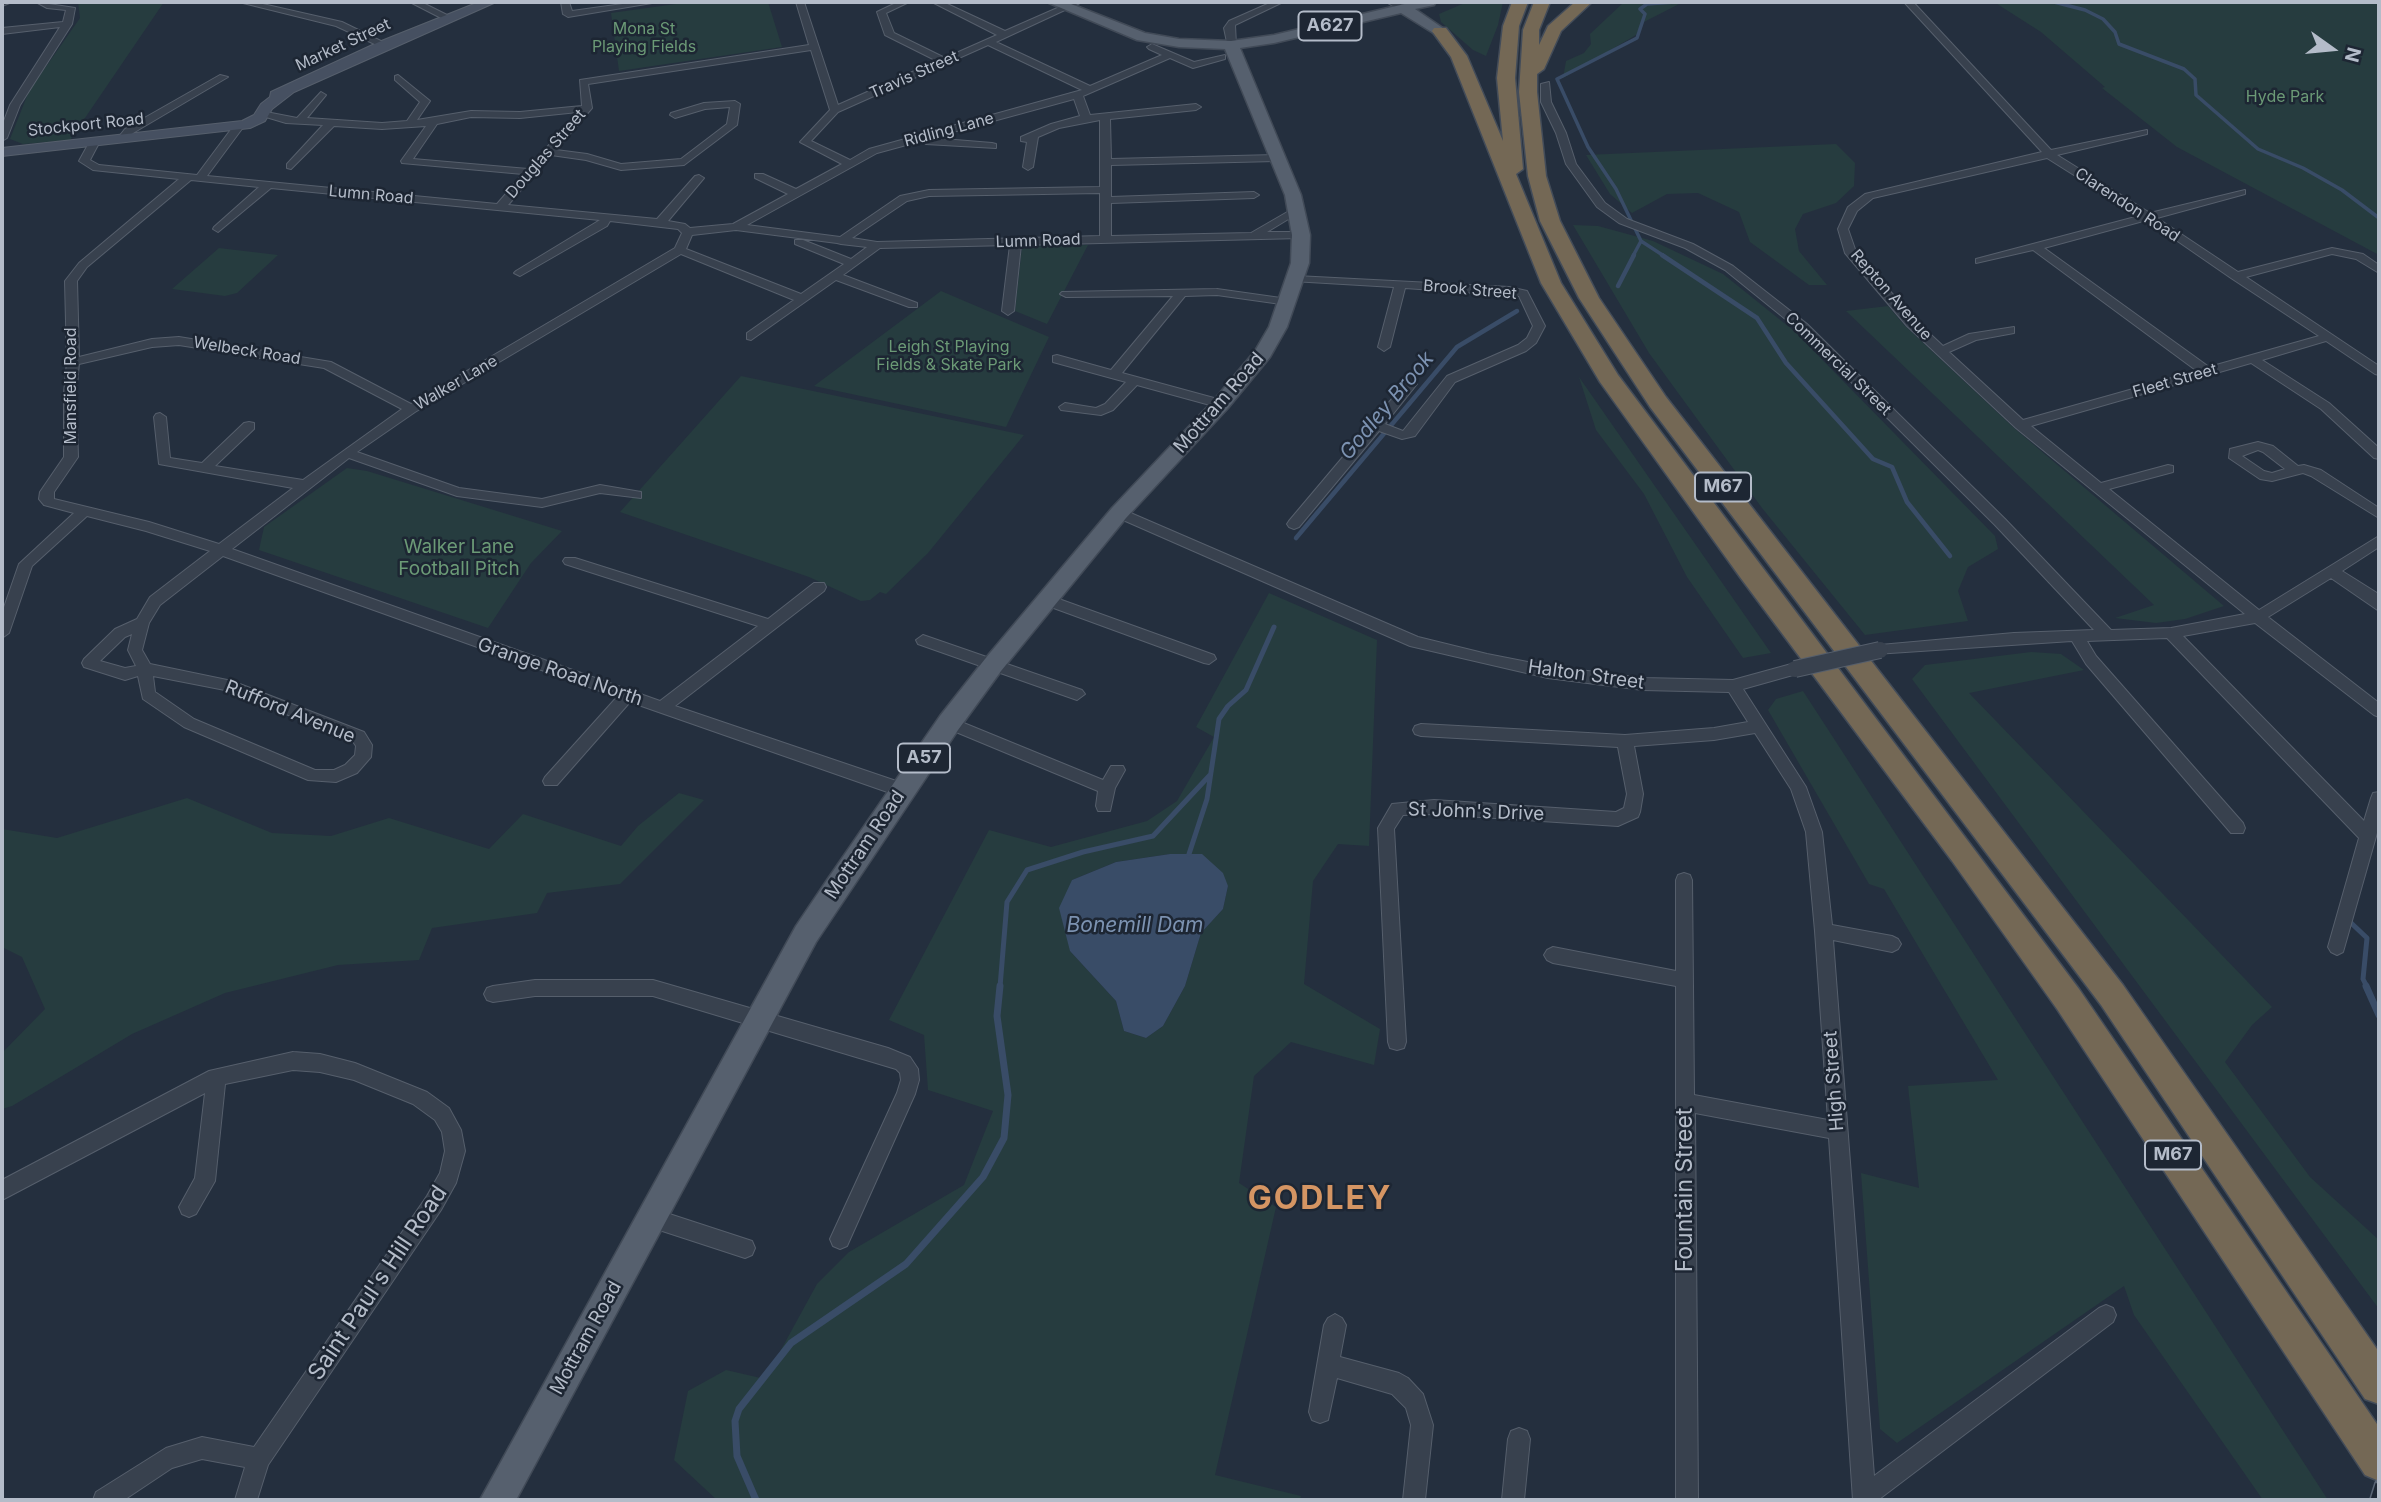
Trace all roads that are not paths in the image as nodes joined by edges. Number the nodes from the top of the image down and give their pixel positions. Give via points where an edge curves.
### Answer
1 (8, 2) edge
2 (40, 2) edge
3 (243, 2) edge
4 (289, 2) edge
5 (414, 2) edge
6 (490, 2) edge
7 (565, 2) edge
8 (654, 2) edge
9 (800, 2) edge
10 (905, 2) edge
11 (936, 2) edge
12 (1279, 2) edge
13 (1429, 2) edge
14 (1520, 2) edge
15 (1542, 2) edge
16 (1584, 2) edge
17 (1908, 2) edge
18 (2, 4) edge
19 (1066, 4) edge
20 (1396, 5) edge
21 (272, 8) junction
22 (448, 18) junction
23 (67, 24) junction
24 (1440, 31) joint
25 (2, 32) edge
26 (1004, 35) junction
27 (989, 42) junction
28 (384, 45) junction
29 (815, 47) junction
30 (1152, 47) dead end
31 (1227, 51) junction
32 (1170, 55) junction
33 (946, 62) junction
34 (223, 78) dead end
35 (398, 78) dead end
36 (1537, 88) junction
37 (289, 89) junction
38 (1091, 90) junction
39 (321, 95) dead end
40 (1078, 95) junction
41 (1196, 107) dead end
42 (587, 108) junction
43 (835, 110) junction
44 (675, 115) dead end
45 (1105, 116) junction
46 (1086, 118) junction
47 (245, 119) junction
48 (300, 121) junction
49 (434, 122) junction
50 (331, 123) junction
51 (410, 124) junction
52 (2143, 132) dead end
53 (2, 138) edge
54 (122, 139) junction
55 (913, 140) junction
56 (94, 143) junction
57 (992, 146) dead end
58 (18, 150) joint
59 (2, 152) edge
60 (551, 152) junction
61 (2050, 155) junction
62 (1276, 158) junction
63 (1104, 162) junction
64 (849, 163) junction
65 (290, 166) dead end
66 (1028, 167) dead end
67 (532, 172) junction
68 (759, 176) dead end
69 (187, 178) junction
70 (201, 178) junction
71 (699, 178) dead end
72 (268, 185) junction
73 (2241, 192) dead end
74 (796, 193) junction
75 (1105, 195) junction
76 (1254, 195) dead end
77 (1518, 206) junction
78 (500, 207) junction
79 (1296, 211) junction
80 (2148, 217) junction
81 (608, 218) junction
82 (660, 223) junction
83 (736, 227) junction
84 (218, 229) dead end
85 (684, 229) junction
86 (777, 233) junction
87 (1301, 235) junction
88 (1253, 237) junction
89 (1106, 240) junction
90 (841, 241) junction
91 (1016, 242) junction
92 (877, 245) junction
93 (2036, 247) junction
94 (680, 250) junction
95 (1980, 261) dead end
96 (852, 263) junction
97 (2379, 270) edge
98 (520, 273) dead end
99 (835, 276) junction
100 (2235, 276) junction
101 (1400, 285) junction
102 (1292, 291) junction
103 (1182, 292) junction
104 (1066, 294) dead end
105 (802, 299) junction
106 (912, 304) dead end
107 (1008, 311) dead end
108 (2010, 330) dead end
109 (751, 336) dead end
110 (2328, 337) junction
111 (1384, 347) dead end
112 (1942, 351) junction
113 (1057, 359) dead end
114 (2253, 359) junction
115 (74, 362) junction
116 (2379, 370) edge
117 (2207, 372) junction
118 (1114, 375) junction
119 (1134, 381) junction
120 (1411, 384) dead end
121 (1221, 404) junction
122 (1065, 407) dead end
123 (411, 409) junction
124 (160, 416) dead end
125 (2021, 425) junction
126 (249, 426) dead end
127 (1378, 426) junction
128 (347, 453) junction
129 (2379, 455) edge
130 (205, 468) junction
131 (2168, 469) dead end
132 (2293, 469) dead end
133 (304, 485) junction
134 (2097, 488) junction
135 (636, 495) dead end
136 (85, 510) junction
137 (1119, 513) junction
138 (2379, 514) edge
139 (1294, 524) dead end
140 (2379, 541) edge
141 (220, 550) junction
142 (570, 561) dead end
143 (2333, 572) junction
144 (819, 587) dead end
145 (1045, 599) junction
146 (2379, 606) edge
147 (2258, 617) junction
148 (142, 623) junction
149 (768, 624) junction
150 (2, 633) edge
151 (2171, 633) junction
152 (2108, 636) junction
153 (2077, 637) junction
154 (923, 640) dead end
155 (1209, 659) dead end
156 (993, 665) junction
157 (145, 669) junction
158 (1733, 686) junction
159 (1077, 694) dead end
160 (627, 696) junction
161 (661, 708) junction
162 (2379, 711) edge
163 (949, 723) junction
164 (1759, 726) junction
165 (1421, 730) dead end
166 (1625, 741) junction
167 (1117, 770) dead end
168 (551, 781) dead end
169 (1107, 788) junction
170 (902, 790) junction
171 (2379, 798) edge
172 (1104, 806) dead end
173 (2237, 828) dead end
174 (2368, 836) junction
175 (1684, 880) dead end
176 (1824, 931) junction
177 (1892, 944) dead end
178 (2336, 947) dead end
179 (1553, 955) dead end
180 (1684, 980) junction
181 (493, 994) dead end
182 (761, 1019) junction
183 (1397, 1042) dead end
184 (216, 1077) junction
185 (1685, 1102) junction
186 (1838, 1131) junction
187 (2, 1190) edge
188 (189, 1207) dead end
189 (652, 1218) junction
190 (840, 1239) dead end
191 (745, 1248) dead end
192 (2106, 1315) dead end
193 (1335, 1325) dead end
194 (1328, 1365) junction
195 (2379, 1385) edge
196 (1321, 1412) dead end
197 (1519, 1438) dead end
198 (259, 1459) junction
199 (2379, 1461) edge
200 (1864, 1499) edge
201 (104, 1500) edge
202 (246, 1500) edge
203 (497, 1500) edge
204 (1414, 1500) edge
205 (1513, 1500) edge
206 (1687, 1500) edge

1 - 18 street
2 - 23 street via 71,8
3 - 21 street
4 - 21 street
5 - 22 street
6 - 22 main road, Market Street
7 - 8 street via 568,14
9 - 29 street
10 - 33 street via 881,12 890,35
11 - 26 street
12 - 31 street via 1232,23
13 - 20 main road, A627
14 - 77 highway, M67 via 1511,26 1506,78
15 - 36 highway, M67 via 1531,30
16 - 36 highway, M67 via 1554,29
17 - 61 street, Clarendon Road
19 - 26 street, Travis Street
19 - 31 main road, A627 via 1142,37
20 - 24 main road
20 - 31 main road, A627
21 - 28 street via 339,24
22 - 28 main road, Market Street
23 - 25 street
23 - 53 street via 15,105
24 - 77 highway, M67 via 1459,56
26 - 27 street, Travis Street
27 - 33 street, Travis Street
27 - 38 street
28 - 37 main road, Market Street
29 - 42 street, Douglas Street via 583,82
29 - 43 street
30 - 32 street
31 - 32 street via 1193,65
31 - 62 main road, Mottram Road / A57
32 - 38 street, Ridling Lane
33 - 43 street, Travis Street
34 - 54 street
35 - 51 street via 425,101
36 - 152 street, Commercial Street via 1561,133 1571,164 1601,205 1623,221 1689,246 1729,268 1803,327
36 - 195 highway, M67 via 1536,176 1550,221 1621,349 2112,995
37 - 47 main road, Market Street
37 - 47 main road, Market Street
38 - 40 street, Ridling Lane
39 - 48 street
40 - 46 street
40 - 55 street, Ridling Lane
41 - 45 street
42 - 49 street via 520,115 471,114
42 - 60 street, Douglas Street
43 - 64 street, Travis Street via 805,142
44 - 60 street via 704,106 735,104 733,125 684,162 621,167 587,156
45 - 46 street
45 - 63 street
46 - 66 street via 1029,137
47 - 48 street
47 - 54 main road, Stockport Road
47 - 70 street
48 - 50 street
49 - 51 street
49 - 67 street via 406,161
50 - 51 street
50 - 65 street
52 - 61 street, Repton Avenue
54 - 56 main road, Stockport Road
55 - 57 street
55 - 64 street, Ridling Lane
56 - 58 main road, Stockport Road
56 - 69 street, Lumn Road via 84,161 91,166
58 - 59 main road, Stockport Road
60 - 67 street, Douglas Street
61 - 80 street, Clarendon Road
61 - 112 street, Repton Avenue via 1869,196 1852,209 1843,229 1851,253 1911,323
62 - 63 street
62 - 79 main road, Mottram Road / A57
63 - 75 street
64 - 74 street, Ridling Lane
67 - 78 street, Douglas Street
68 - 74 street
69 - 70 street, Lumn Road
69 - 115 street, Mansfield Road via 83,265 71,281
70 - 72 street, Lumn Road
71 - 82 street
72 - 78 street, Lumn Road
72 - 84 street
73 - 80 street
74 - 83 street, Ridling Lane
75 - 76 street
75 - 89 street
75 - 90 street via 929,193 904,198
77 - 199 highway, M67 via 1551,284 1608,377 2068,999
78 - 81 street, Lumn Road
79 - 87 main road, Mottram Road / A57
79 - 88 street
80 - 93 street
80 - 100 street, Clarendon Road
81 - 82 street, Lumn Road
81 - 98 street
82 - 85 street, Lumn Road
83 - 85 street, Lumn Road
83 - 86 street, Lumn Road
85 - 94 street
86 - 90 street, Lumn Road
86 - 96 street, Lumn Road
87 - 88 street, Lumn Road
87 - 102 main road, Mottram Road / A57
88 - 89 street, Lumn Road
89 - 91 street, Lumn Road
90 - 92 street, Lumn Road
91 - 92 street, Lumn Road
91 - 107 street
92 - 96 street
93 - 95 street
93 - 117 street
94 - 105 street
94 - 123 street, Walker Lane
96 - 99 street
97 - 100 street via 2359,256 2332,251
99 - 105 street
99 - 106 street
100 - 110 street, Clarendon Road
101 - 102 street, Brook Street
101 - 111 street
101 - 127 street, Brook Street via 1523,292 1539,326 1522,348 1451,379 1410,433 1402,435
102 - 103 street, Brook Street via 1244,295
102 - 121 main road, Mottram Road / A57 via 1263,353
103 - 104 street, Brook Street
103 - 118 street
105 - 109 street
108 - 112 street via 1973,337
110 - 114 street, Fleet Street
110 - 116 street, Clarendon Road
112 - 125 street, Repton Avenue
113 - 118 street
114 - 117 street, Fleet Street
114 - 129 street via 2325,406
115 - 123 street, Welbeck Road via 179,341 327,365
115 - 136 street, Mansfield Road via 71,457 46,499
117 - 125 street, Fleet Street
118 - 119 street
119 - 121 street
119 - 122 street via 1109,407 1097,412
120 - 127 street
121 - 137 main road, Mottram Road / A57
123 - 128 street, Walker Lane
124 - 130 street via 164,461
125 - 134 street, Repton Avenue
126 - 130 street
127 - 139 street
128 - 133 street, Walker Lane
128 - 135 street via 457,492 483,496 542,503 600,489
130 - 133 street
131 - 134 street
132 - 138 street via 2316,472
133 - 141 street, Walker Lane
134 - 147 street, Repton Avenue
136 - 141 street, Mansfield Road
136 - 150 street via 26,564
137 - 145 main road, Mottram Road / A57
137 - 158 street, Halton Street via 1416,642 1548,673 1643,684
140 - 143 street
141 - 148 street, Walker Lane via 155,601
141 - 160 street, Grange Road North
142 - 149 street
143 - 146 street
143 - 147 street
144 - 149 street
145 - 155 street
145 - 156 main road, Mottram Road / A57
147 - 151 street, Halton Street
147 - 162 street, Repton Avenue
148 - 157 street via 135,650
148 - 157 street via 120,633 89,663 125,674
149 - 161 street
151 - 152 street, Halton Street
151 - 174 street
152 - 153 street, Halton Street
153 - 158 street, Halton Street, bridge via 1880,650
153 - 173 street via 2091,660
154 - 156 street
156 - 159 street
156 - 163 main road, Mottram Road / A57
157 - 157 street, Rufford Avenue via 227,685 358,736 365,745 363,757 335,776 314,776 163,707 148,695
158 - 164 street, High Street
160 - 161 street, Grange Road North
160 - 168 street
161 - 170 street, Grange Road North
163 - 169 street
163 - 170 main road, Mottram Road / A57
164 - 166 street
164 - 176 street, High Street via 1798,787 1814,832
165 - 166 street
166 - 183 street, St John's Drive via 1635,794 1632,812 1618,818 1398,809 1386,828
167 - 169 street
169 - 172 street
170 - 182 main road, Mottram Road / A57 via 806,934
171 - 174 street
174 - 178 street
175 - 180 street, Fountain Street
176 - 177 street
176 - 186 street, High Street
179 - 180 street
180 - 185 street, Fountain Street
181 - 182 street via 535,988 653,988
182 - 189 main road, Mottram Road / A57
182 - 190 street via 888,1056 909,1069 906,1094
184 - 187 street, Saint Paul's Hill Road
184 - 188 street via 205,1181
184 - 198 street, Saint Paul's Hill Road via 293,1061 355,1072 420,1098 442,1114 455,1151 449,1176 434,1203
185 - 186 street
185 - 206 street, Fountain Street
186 - 200 street, High Street
189 - 191 street
189 - 203 main road, Mottram Road / A57
192 - 200 street
193 - 194 street
194 - 196 street
194 - 204 street via 1391,1381 1415,1402 1422,1425
197 - 205 street
198 - 201 street via 202,1448 166,1459
198 - 202 street, Saint Paul's Hill Road

